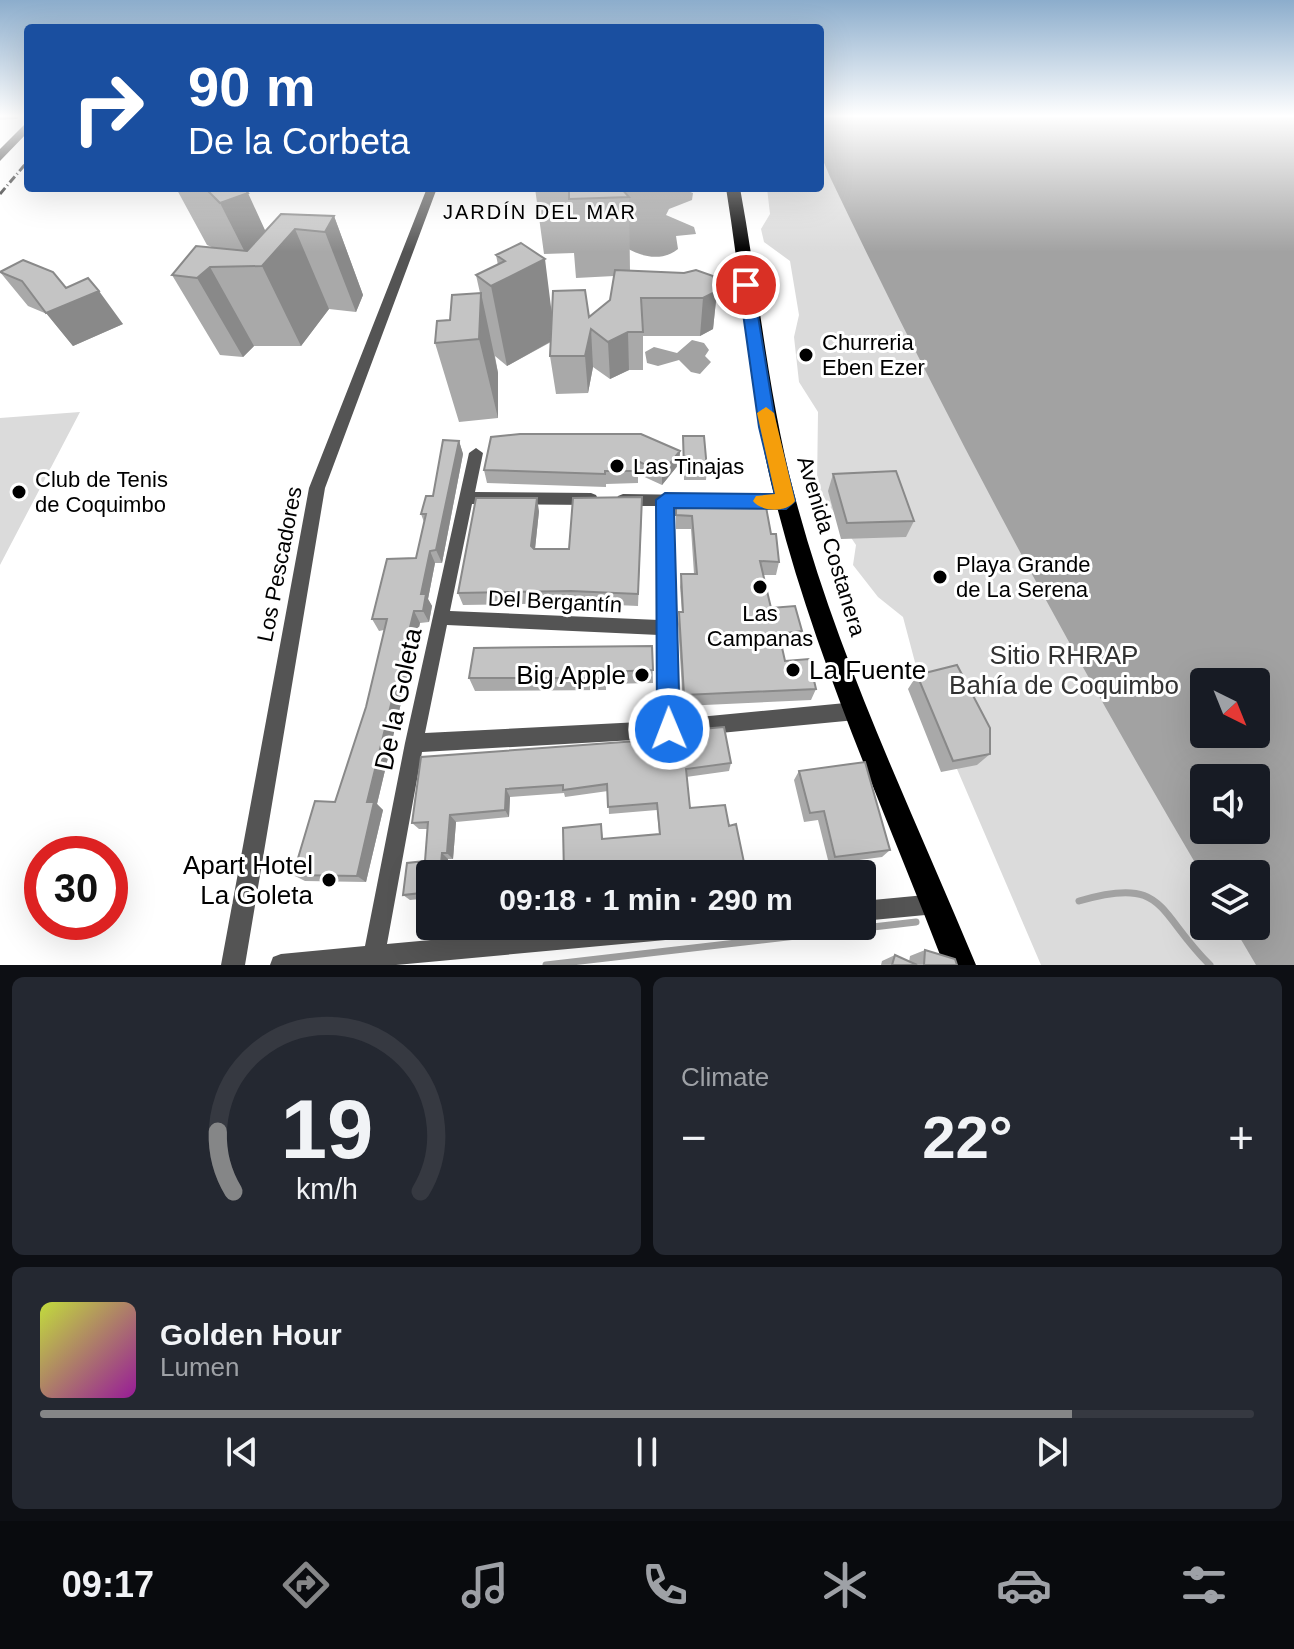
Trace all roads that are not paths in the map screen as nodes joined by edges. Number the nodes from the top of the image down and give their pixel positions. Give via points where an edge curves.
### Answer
1 (430, 192) edge
2 (734, 192) edge
3 (476, 453) dead end
4 (467, 498) junction
5 (665, 500) junction
6 (786, 501) junction
7 (442, 618) junction
8 (666, 628) junction
9 (856, 711) junction
10 (669, 729) junction
11 (414, 743) junction
12 (936, 904) junction
13 (876, 910) edge
14 (547, 940) edge
15 (374, 956) junction
16 (233, 965) edge
17 (281, 965) edge
18 (960, 965) edge

1 - 16 street, Los Pescadores via 317,488
2 - 6 main road, Avenida Costanera via 768,427
3 - 4 street, De la Goleta
4 - 5 street
4 - 7 street, De la Goleta
5 - 6 street
5 - 8 street
6 - 9 main road, Avenida Costanera
7 - 8 street, Del Bergantín
7 - 11 street, De la Goleta
8 - 10 street
9 - 10 street
9 - 12 main road, Avenida Costanera
10 - 11 street
11 - 15 street, De la Goleta
12 - 13 street
12 - 18 main road, Avenida Costanera
14 - 15 street
15 - 17 street

